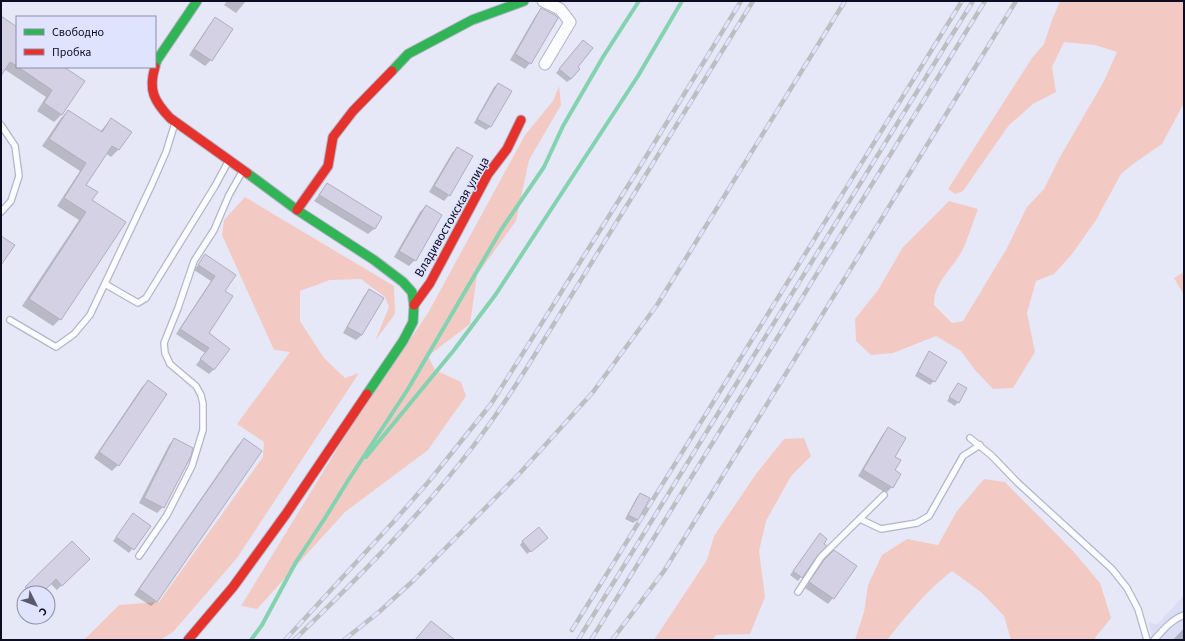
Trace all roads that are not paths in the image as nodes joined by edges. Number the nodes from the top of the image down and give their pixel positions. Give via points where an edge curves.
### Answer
1 (197, 1) edge
2 (524, 1) edge
3 (543, 1) edge
4 (156, 64) edge
5 (545, 64) dead end
6 (155, 68) edge
7 (521, 120) dead end
8 (176, 123) junction
9 (1, 125) edge
10 (228, 161) junction
11 (243, 171) junction
12 (297, 210) junction
13 (1, 212) edge
14 (105, 284) junction
15 (414, 305) junction
16 (10, 320) dead end
17 (970, 438) dead end
18 (980, 445) junction
19 (884, 495) dead end
20 (860, 519) junction
21 (139, 556) dead end
22 (798, 592) dead end
23 (1184, 615) edge
24 (188, 640) edge
25 (1146, 640) edge
26 (1154, 640) edge

1 - 4 street
2 - 12 street via 472,20 408,54 353,110 333,137 328,166
3 - 5 street via 560,9 570,22
6 - 8 street via 151,76 151,90 157,104
7 - 15 street, Владивостокская улица via 507,149 488,174 430,283
8 - 10 street
8 - 14 lane via 152,184
9 - 13 lane via 15,146 19,176 11,200
10 - 11 street
10 - 14 lane via 146,298 138,303
11 - 12 street
11 - 21 lane via 214,230 194,261 164,343 170,364 196,386 201,395 203,430 185,480 167,515
12 - 15 street via 403,282 412,292
14 - 16 lane via 90,315 74,334 56,347
15 - 24 street via 412,322 403,341 286,514 233,587
17 - 18 lane
18 - 20 lane via 963,456 929,516 917,523 881,529
18 - 25 lane via 1112,569 1138,608
19 - 20 lane
20 - 22 lane via 821,557
23 - 26 lane via 1168,625

